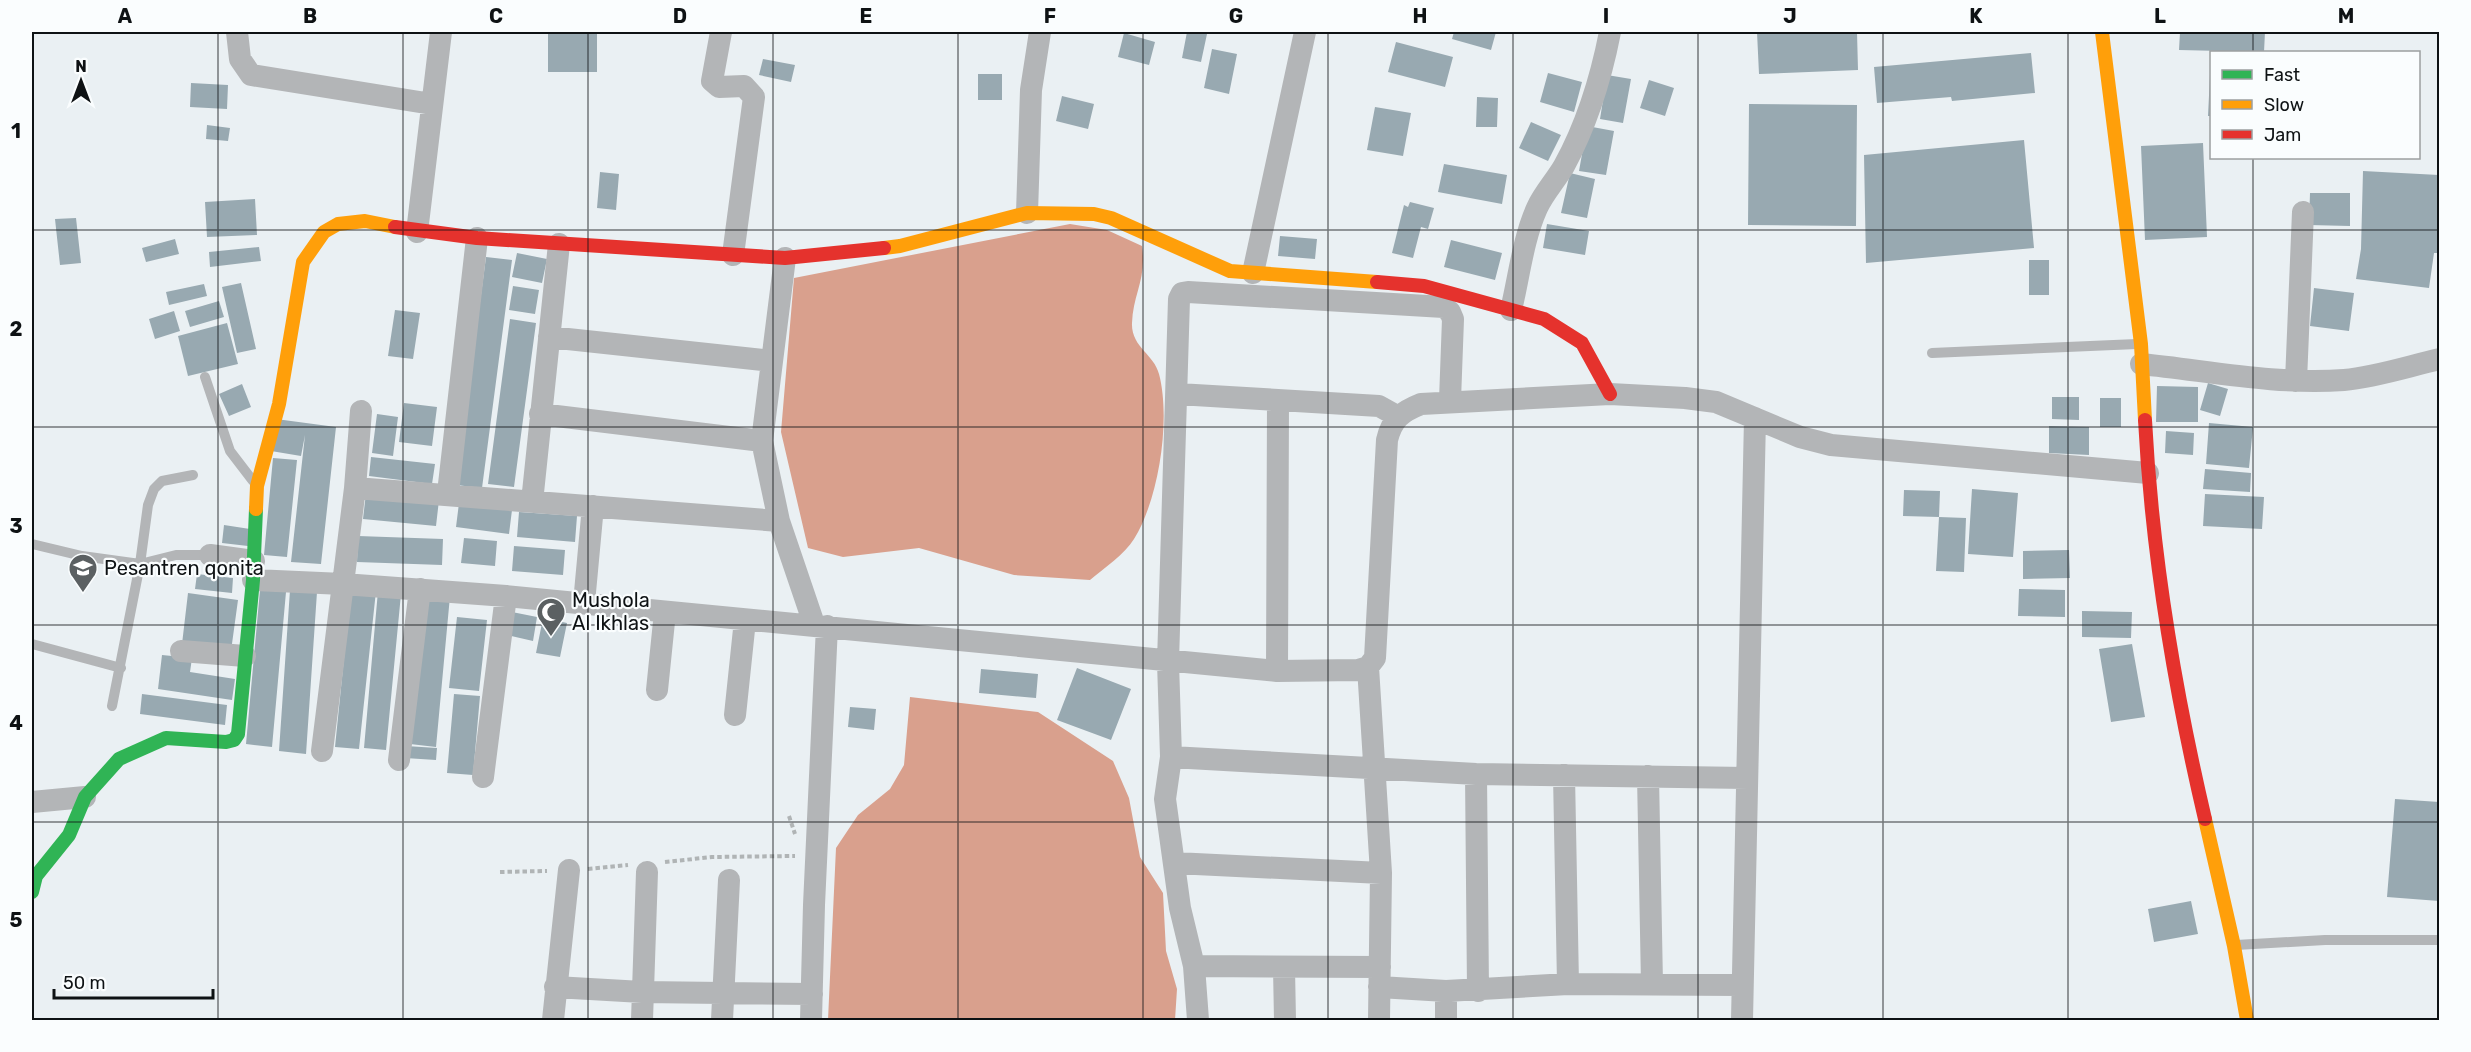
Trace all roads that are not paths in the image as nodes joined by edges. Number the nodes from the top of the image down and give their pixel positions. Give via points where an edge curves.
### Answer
1 (237, 32) edge
2 (441, 32) edge
3 (721, 32) edge
4 (1040, 32) edge
5 (1305, 32) edge
6 (1610, 32) edge
7 (2102, 32) edge
8 (432, 104) junction
9 (2303, 212) dead end
10 (1027, 213) junction
11 (417, 232) junction
12 (477, 238) junction
13 (559, 244) junction
14 (733, 255) junction
15 (785, 258) junction
16 (1252, 273) junction
17 (1511, 310) junction
18 (549, 337) junction
19 (1932, 353) dead end
20 (2141, 354) junction
21 (2439, 359) edge
22 (772, 362) junction
23 (205, 377) dead end
24 (2296, 381) junction
25 (1178, 394) junction
26 (1610, 394) junction
27 (1450, 400) junction
28 (1278, 402) junction
29 (361, 411) dead end
30 (540, 414) junction
31 (1397, 416) junction
32 (1755, 418) junction
33 (762, 441) junction
34 (2148, 473) junction
35 (193, 474) dead end
36 (257, 486) junction
37 (355, 488) junction
38 (448, 493) junction
39 (532, 502) junction
40 (593, 506) junction
41 (780, 521) junction
42 (32, 544) edge
43 (210, 555) joint
44 (140, 564) junction
45 (254, 571) junction
46 (343, 584) junction
47 (420, 589) junction
48 (506, 596) junction
49 (584, 603) junction
50 (665, 612) junction
51 (745, 620) junction
52 (821, 625) junction
53 (32, 644) edge
54 (181, 651) dead end
55 (245, 656) junction
56 (1168, 662) junction
57 (1368, 667) junction
58 (121, 668) junction
59 (1277, 671) junction
60 (657, 690) dead end
61 (112, 706) dead end
62 (735, 715) dead end
63 (321, 751) dead end
64 (1171, 758) junction
65 (399, 760) dead end
66 (1375, 769) junction
67 (1476, 774) junction
68 (1564, 775) junction
69 (1648, 776) junction
70 (483, 777) dead end
71 (1747, 778) junction
72 (85, 797) junction
73 (32, 802) edge
74 (1175, 863) junction
75 (643, 866) road end
76 (569, 870) road end
77 (1381, 873) junction
78 (729, 880) dead end
79 (32, 892) edge
80 (2439, 940) edge
81 (2234, 946) junction
82 (1194, 966) junction
83 (1284, 968) junction
84 (1379, 977) junction
85 (1568, 984) junction
86 (1652, 984) junction
87 (1741, 985) junction
88 (555, 987) junction
89 (1478, 990) junction
90 (1446, 991) junction
91 (642, 992) junction
92 (723, 993) junction
93 (812, 994) junction
94 (553, 1020) edge
95 (642, 1020) edge
96 (722, 1020) edge
97 (812, 1020) edge
98 (1198, 1020) edge
99 (1285, 1020) edge
100 (1379, 1020) edge
101 (1446, 1020) edge
102 (1742, 1020) edge
103 (2247, 1020) edge

1 - 8 street via 240,59 251,75
2 - 8 street
3 - 14 street via 712,81 719,87 744,86 754,97
4 - 10 street via 1031,90
5 - 16 street
6 - 17 street via 1597,86 1579,135 1532,220
7 - 20 street
8 - 11 street
9 - 24 street
10 - 15 street via 900,246
10 - 16 street via 1111,218 1230,271
11 - 12 street
11 - 36 street via 365,221 338,224 312,246 303,262 279,404
12 - 13 street
12 - 38 street
13 - 14 street
13 - 18 street
14 - 15 street
15 - 22 street
16 - 17 street via 1424,286
17 - 26 street via 1544,319 1582,343
18 - 22 street
18 - 30 street
19 - 20 lane
20 - 24 street via 2259,380
20 - 34 street
21 - 24 street via 2347,379
22 - 33 street
23 - 36 lane via 230,451
25 - 27 street via 1179,299 1188,292 1444,307 1453,319
25 - 28 street
25 - 56 street
26 - 27 street
26 - 32 street via 1716,402
27 - 31 street via 1421,404
28 - 31 street via 1379,406
28 - 59 street
29 - 37 street
30 - 33 street
30 - 39 street
31 - 57 street via 1387,440 1376,658
32 - 34 street via 1831,445
32 - 71 street
33 - 41 street
34 - 81 street via 2159,583 2183,724
35 - 44 lane via 162,481 154,489
36 - 45 street
37 - 38 street
37 - 46 street
38 - 39 street
39 - 40 street
40 - 41 street
40 - 49 street
41 - 52 street
42 - 44 lane
43 - 44 lane via 176,555
43 - 45 street
44 - 58 lane
45 - 46 street
45 - 55 street
46 - 47 street
46 - 63 street
47 - 48 street
47 - 65 street
48 - 49 street
48 - 70 street
49 - 50 street
50 - 51 street
50 - 60 street
51 - 52 street
51 - 62 street
52 - 56 street
52 - 93 street
53 - 58 lane
54 - 55 street
55 - 72 street via 238,734 234,740 175,738 150,743 119,759
56 - 59 street
56 - 64 street
57 - 59 street
57 - 66 street
58 - 61 lane
64 - 66 street
64 - 74 street via 1165,799
66 - 67 street
66 - 77 street
67 - 68 street
67 - 89 street
68 - 69 street
68 - 85 street
69 - 71 street
69 - 86 street
71 - 87 street
72 - 73 street
72 - 79 street via 69,835 36,876
74 - 77 street
74 - 82 street via 1185,940
75 - 91 street
76 - 88 street
77 - 84 street
78 - 92 street
80 - 81 lane via 2325,940
81 - 103 street
82 - 83 street
82 - 98 street
83 - 84 street
83 - 99 street
84 - 90 street
84 - 100 street
85 - 86 street
85 - 89 street
86 - 87 street
87 - 102 street
88 - 91 street
88 - 94 street
89 - 90 street
90 - 101 street
91 - 92 street
91 - 95 street
92 - 93 street
92 - 96 street
93 - 97 street

